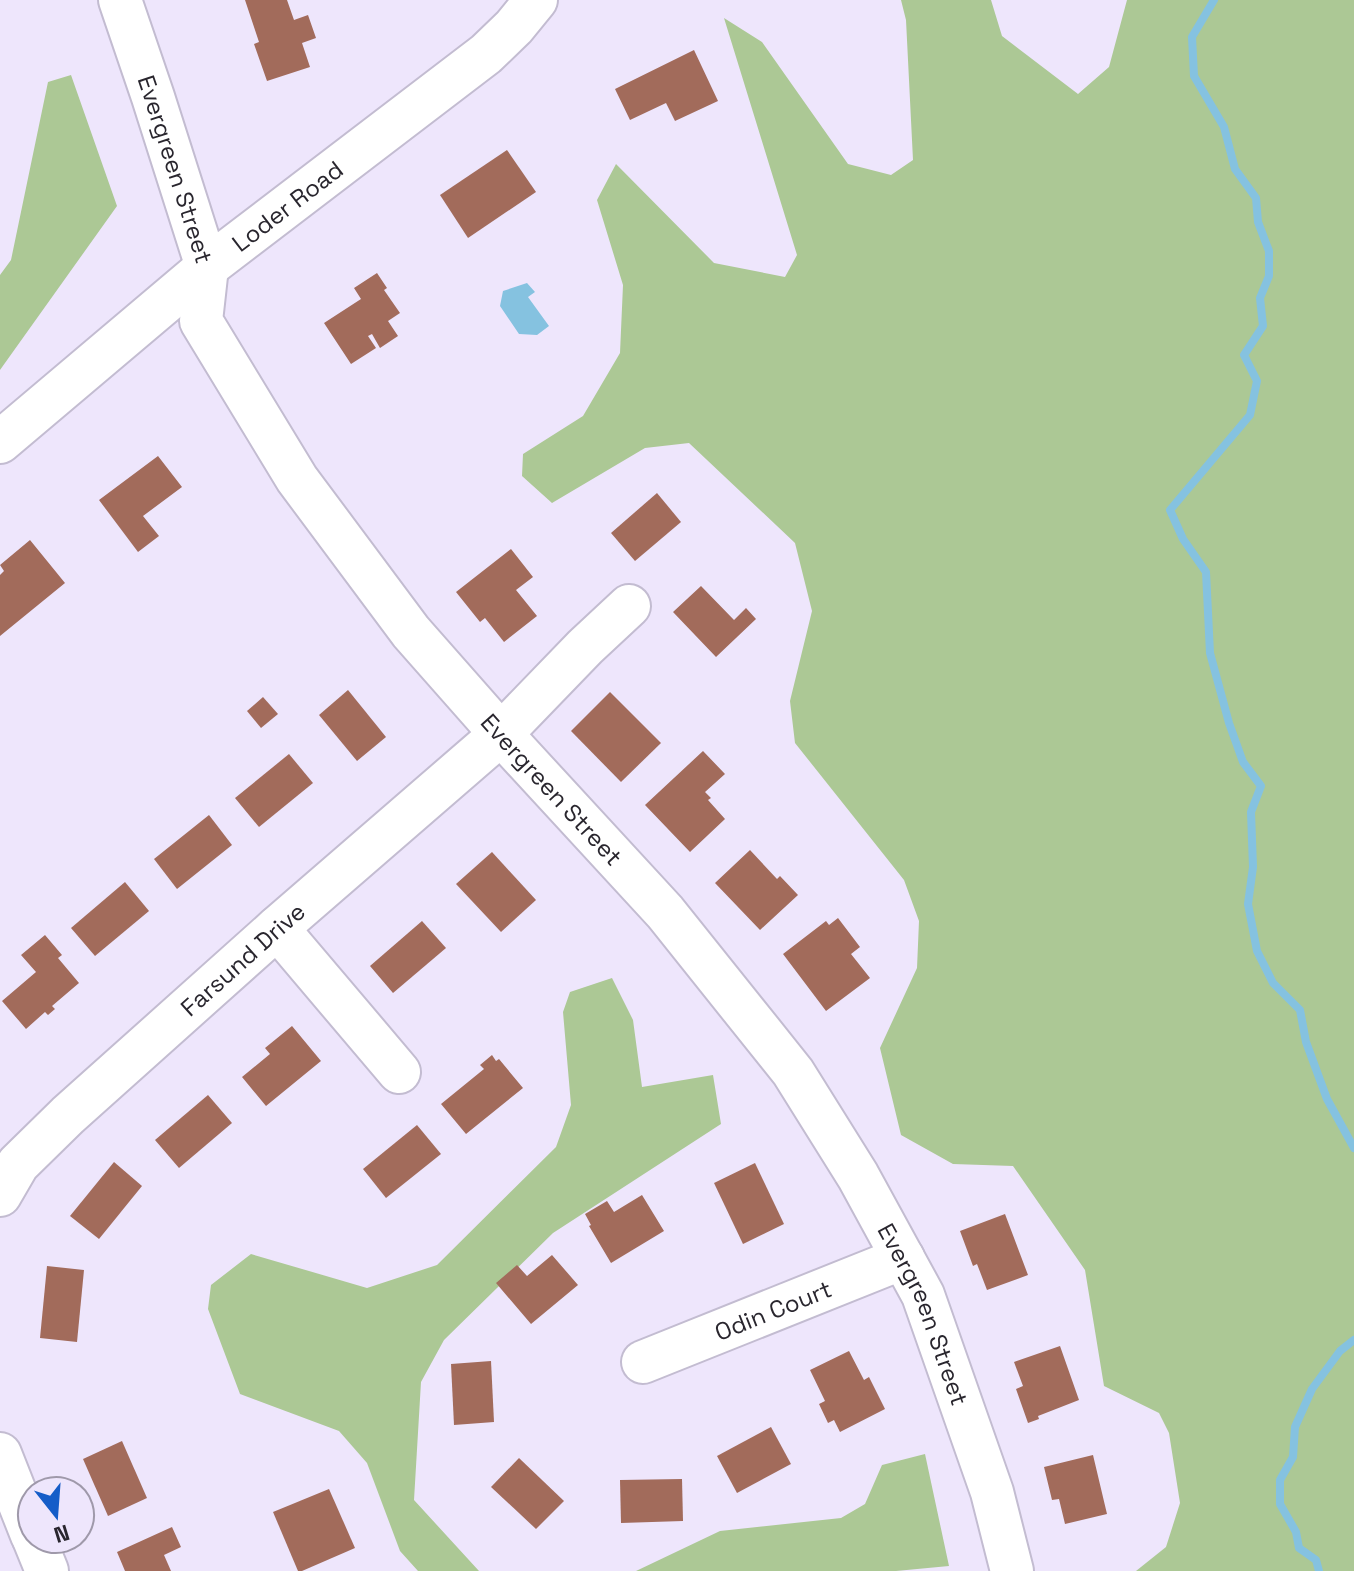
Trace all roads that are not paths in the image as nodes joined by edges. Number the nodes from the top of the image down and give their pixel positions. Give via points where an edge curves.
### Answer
1 (120, 0) edge
2 (536, 0) edge
3 (207, 267) junction
4 (0, 442) edge
5 (629, 606) dead end
6 (501, 734) junction
7 (277, 928) junction
8 (399, 1072) dead end
9 (0, 1195) edge
10 (903, 1258) junction
11 (643, 1362) dead end
12 (0, 1454) edge
13 (16, 1494) edge
14 (1012, 1571) edge

1 - 3 street, Evergreen Street
2 - 3 street, Loder Road via 486,54
3 - 4 street, Loder Road
3 - 6 street, Evergreen Street via 201,321 297,479 411,632
5 - 6 street, Farsund Drive
6 - 7 street, Farsund Drive
6 - 10 street, Evergreen Street via 665,912 793,1072
7 - 8 street
7 - 9 street, Farsund Drive via 68,1115 18,1164
10 - 11 street, Odin Court
10 - 14 street, Evergreen Street via 923,1295 992,1492
12 - 13 street

